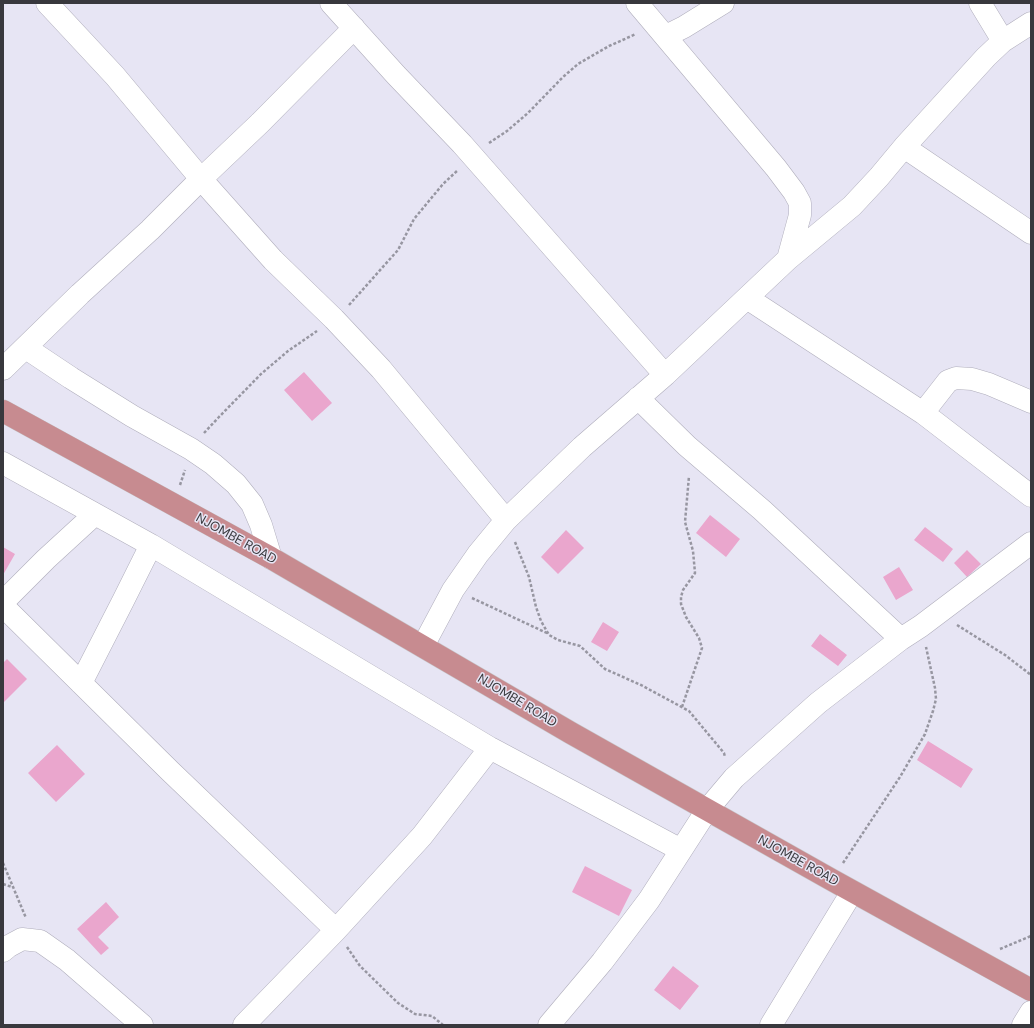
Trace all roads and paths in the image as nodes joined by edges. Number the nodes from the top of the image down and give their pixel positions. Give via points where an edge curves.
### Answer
1 (47, 3) edge
2 (331, 3) edge
3 (637, 3) edge
4 (723, 3) edge
5 (980, 3) edge
6 (1031, 23) edge
7 (354, 28) junction
8 (666, 36) junction
9 (1003, 41) junction
10 (904, 147) junction
11 (472, 156) junction
12 (201, 179) junction
13 (1031, 234) edge
14 (788, 259) junction
15 (747, 298) junction
16 (334, 319) junction
17 (26, 348) junction
18 (3, 369) edge
19 (665, 375) junction
20 (638, 398) junction
21 (1031, 402) edge
22 (3, 411) edge
23 (923, 413) junction
24 (687, 446) junction
25 (191, 449) junction
26 (3, 463) edge
27 (1031, 496) edge
28 (174, 504) junction
29 (94, 515) junction
30 (506, 520) junction
31 (1031, 543) edge
32 (151, 545) junction
33 (271, 558) junction
34 (453, 590) junction
35 (3, 602) edge
36 (3, 606) edge
37 (929, 620) junction
38 (549, 634) junction
39 (901, 640) junction
40 (423, 646) junction
41 (1031, 675) edge
42 (81, 683) junction
43 (682, 707) junction
44 (490, 748) junction
45 (734, 778) junction
46 (707, 810) junction
47 (681, 850) junction
48 (3, 863) edge
49 (832, 880) junction
50 (3, 884) edge
51 (12, 888) junction
52 (852, 892) junction
53 (336, 930) junction
54 (1031, 936) edge
55 (40, 941) junction
56 (3, 951) edge
57 (975, 959) junction
58 (1031, 990) edge
59 (1031, 1012) edge
60 (142, 1025) edge
61 (244, 1025) edge
62 (443, 1025) edge
63 (549, 1025) edge
64 (771, 1025) edge
65 (1023, 1025) edge

1 - 12 street via 115,76
2 - 7 street
3 - 8 street
4 - 8 street
5 - 9 street
6 - 9 street
7 - 11 street
7 - 12 street via 275,109
8 - 11 path via 642,33 632,35 591,55 563,77 507,131
8 - 14 street via 794,192 800,203 800,215
9 - 10 street
10 - 13 street
10 - 14 street via 852,206
11 - 16 path via 427,202 414,219 398,250 356,300
11 - 19 street
12 - 16 street via 273,260
12 - 17 street
14 - 15 street
15 - 19 street
15 - 23 street
16 - 25 path via 288,351 261,374
16 - 30 street via 381,369
17 - 18 street
17 - 25 street via 132,416
19 - 20 street
20 - 24 street
20 - 30 street via 582,447
21 - 23 street via 989,384 956,378 948,382
22 - 28 highway, NJOMBE ROAD
23 - 27 street
24 - 39 street via 762,510
24 - 43 path via 689,476 685,522 693,551 695,573 683,590 681,604 702,648
25 - 28 path
25 - 33 street via 236,484 252,504
26 - 29 street
28 - 33 highway, NJOMBE ROAD
29 - 32 street
29 - 35 street
30 - 34 street
30 - 38 path via 529,577 541,621
31 - 37 street
32 - 42 street
32 - 44 street
33 - 40 highway, NJOMBE ROAD
34 - 38 path
34 - 40 street
36 - 42 street
37 - 39 street
37 - 41 path via 986,642
37 - 49 path via 936,699 934,711 925,734 900,777
38 - 43 path via 558,640 580,646 605,669
39 - 45 street via 818,702
40 - 46 highway, NJOMBE ROAD
42 - 53 street
43 - 45 path via 689,711 724,753
44 - 47 street
44 - 53 street via 422,836
45 - 46 street
46 - 47 street
46 - 49 highway, NJOMBE ROAD
47 - 63 street via 649,900 602,962
48 - 51 path
49 - 52 highway, NJOMBE ROAD
50 - 51 path
51 - 55 path via 26,919
52 - 57 highway, NJOMBE ROAD
52 - 64 street
53 - 61 street
53 - 62 path via 360,966 398,1003 415,1014 432,1016
54 - 57 path
55 - 56 street via 22,939
55 - 60 street via 67,960
57 - 58 highway, NJOMBE ROAD
59 - 65 street

